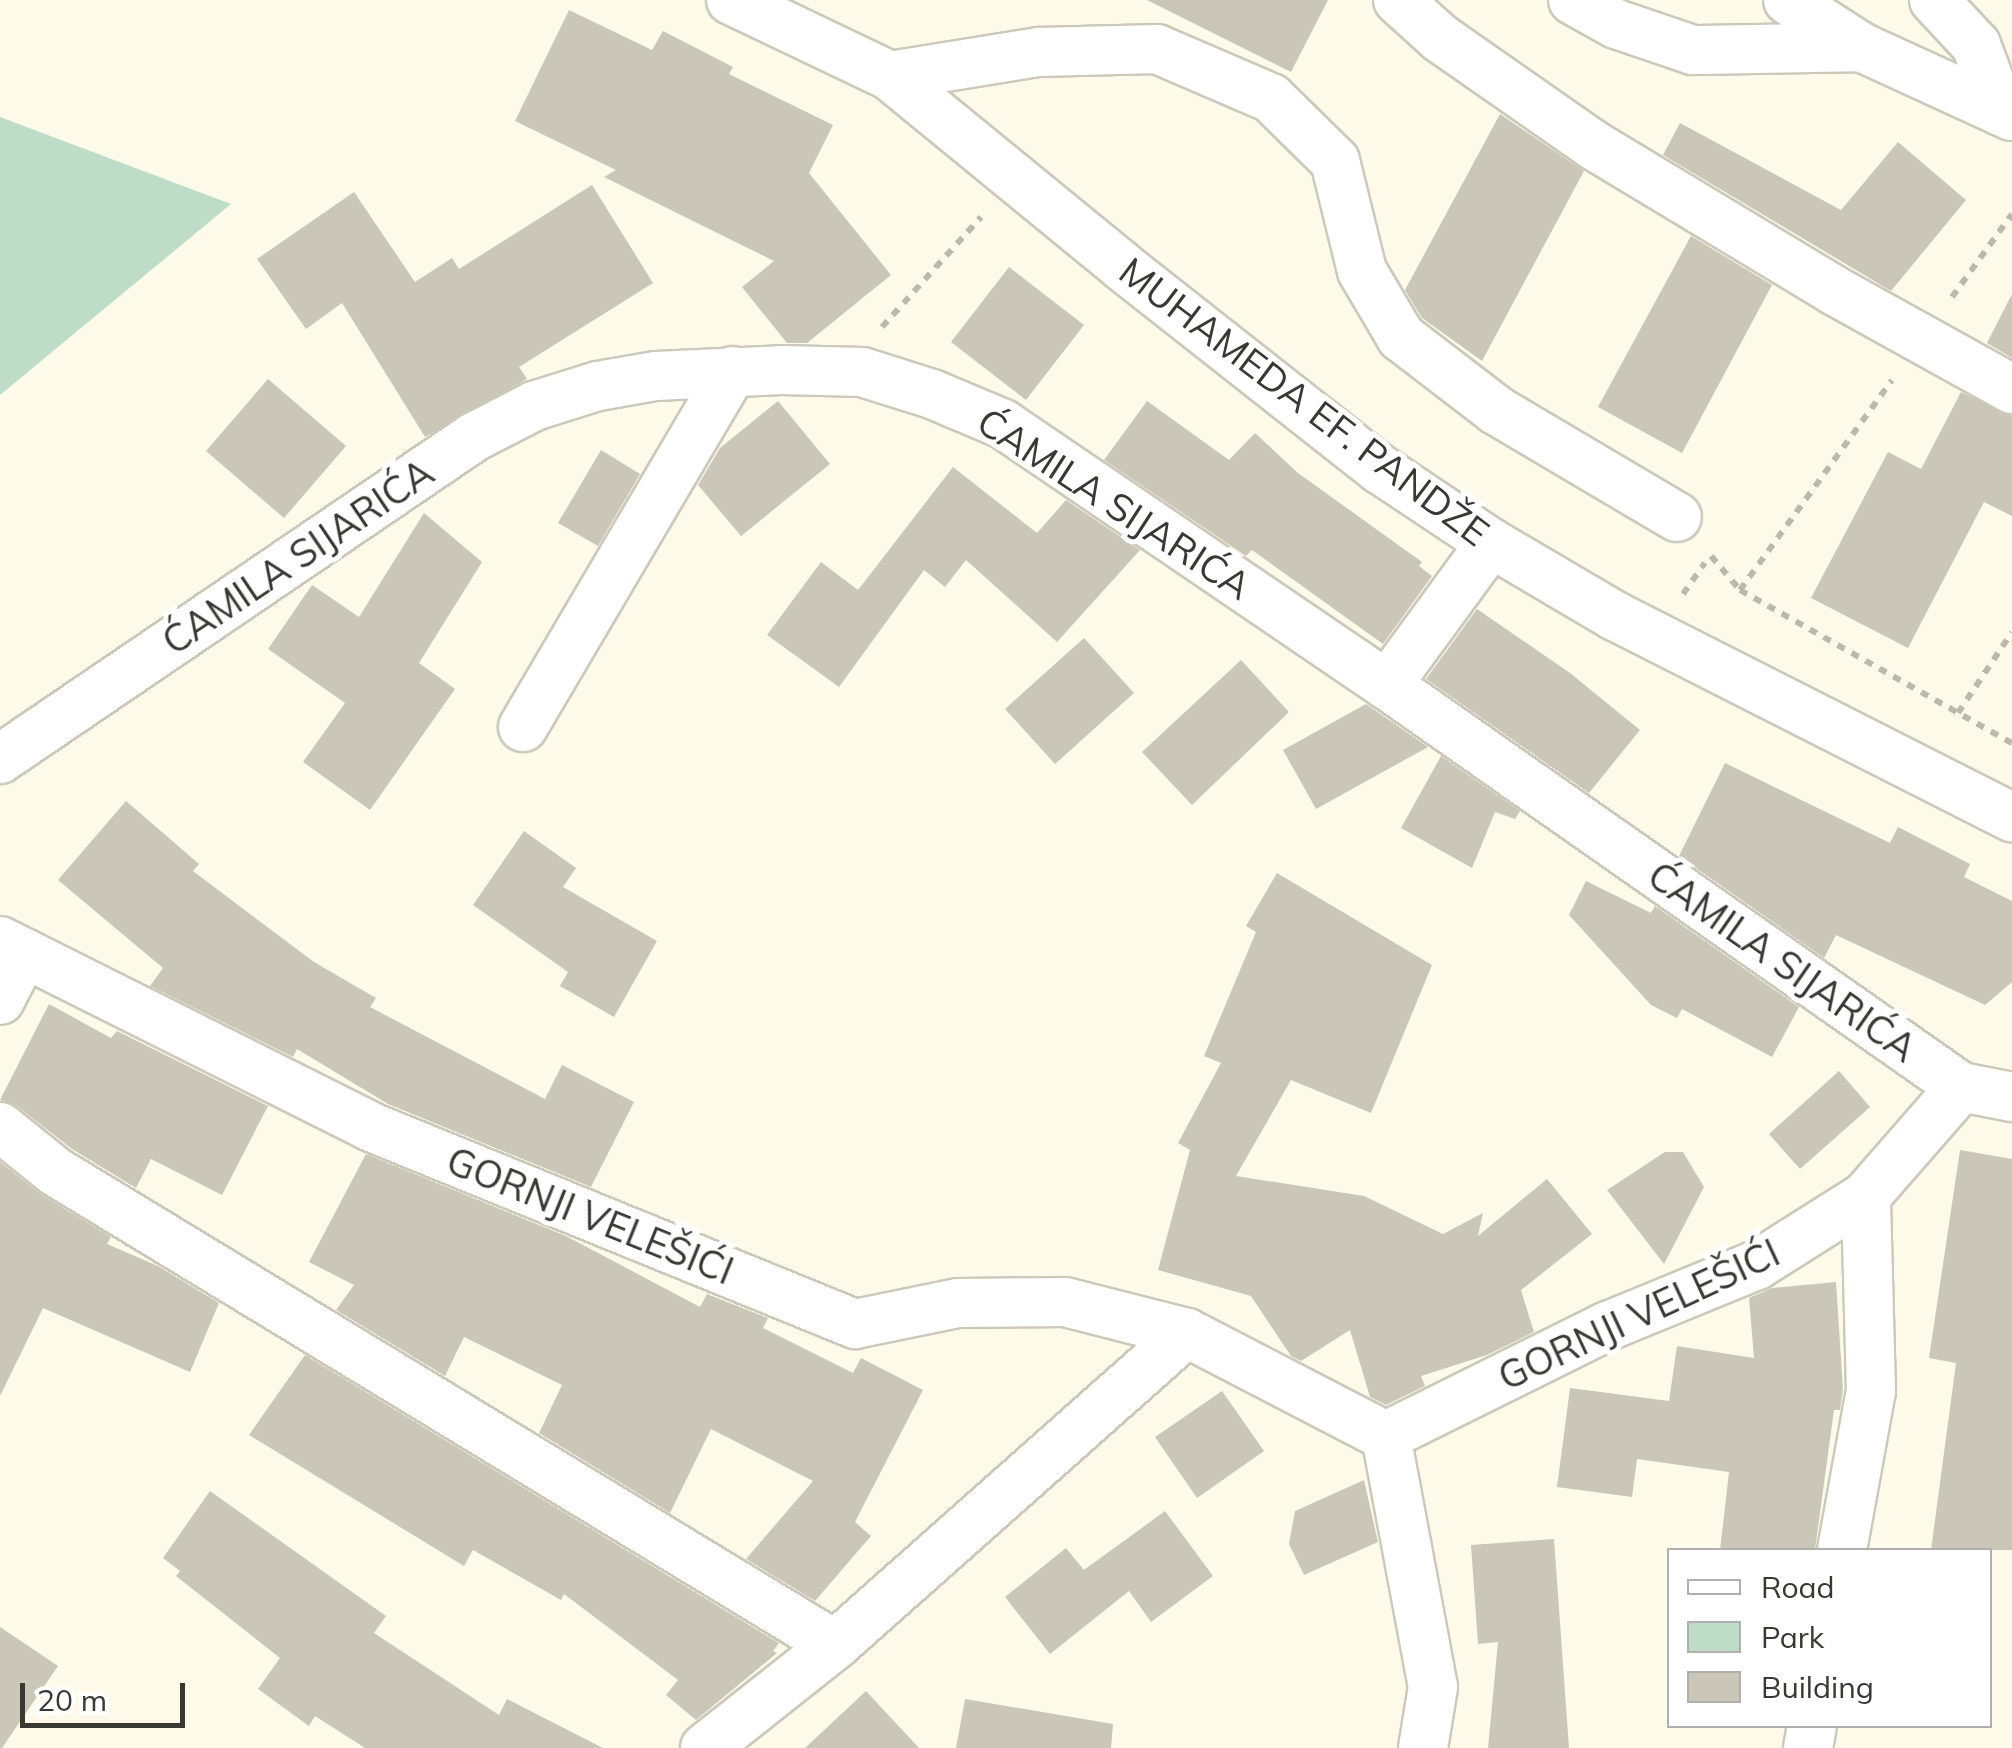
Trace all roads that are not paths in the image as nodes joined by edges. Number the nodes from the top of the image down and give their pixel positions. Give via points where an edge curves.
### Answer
1 (731, 0) edge
2 (1398, 0) edge
3 (1574, 0) edge
4 (1788, 0) edge
5 (1934, 0) edge
6 (1861, 47) junction
7 (890, 76) junction
8 (2007, 114) edge
9 (733, 371) junction
10 (2012, 389) edge
11 (1677, 517) road end
12 (1491, 543) junction
13 (1388, 685) junction
14 (524, 727) dead end
15 (0, 759) edge
16 (2012, 817) edge
17 (12, 947) edge
18 (0, 1000) edge
19 (1961, 1087) junction
20 (2012, 1097) edge
21 (0, 1127) edge
22 (1866, 1196) junction
23 (1188, 1334) junction
24 (1386, 1436) junction
25 (1842, 1548) edge
26 (835, 1645) junction
27 (705, 1748) edge
28 (1424, 1748) edge

1 - 7 street, MUHAMEDA EF. PANDŽE
2 - 10 street via 1440,38 1595,146
3 - 6 street via 1616,24 1693,50
4 - 6 street
5 - 8 street via 1976,45
6 - 8 street
7 - 11 street via 1039,52 1157,49 1271,98 1335,161 1362,270 1401,337 1496,410
7 - 12 street, MUHAMEDA EF. PANDŽE via 1380,469
9 - 13 street, ĆAMILA SIJARIĆA via 862,372 1003,424
9 - 14 street
9 - 15 street, ĆAMILA SIJARIĆA via 598,386 534,406 474,437
12 - 13 street
12 - 16 street, MUHAMEDA EF. PANDŽE via 1616,616
13 - 19 street, ĆAMILA SIJARIĆA
17 - 18 street, GORNJI VELEŠIĆI
17 - 23 street, GORNJI VELEŠIĆI via 370,1127 855,1324 958,1304 1065,1302
19 - 20 street, ĆAMILA SIJARIĆA
19 - 22 street, GORNJI VELEŠIĆI
21 - 26 street via 56,1172
22 - 24 street, GORNJI VELEŠIĆI via 1757,1266 1608,1326
22 - 25 street via 1870,1391
23 - 24 street, GORNJI VELEŠIĆI
23 - 26 street
24 - 28 street via 1433,1687
26 - 27 street

